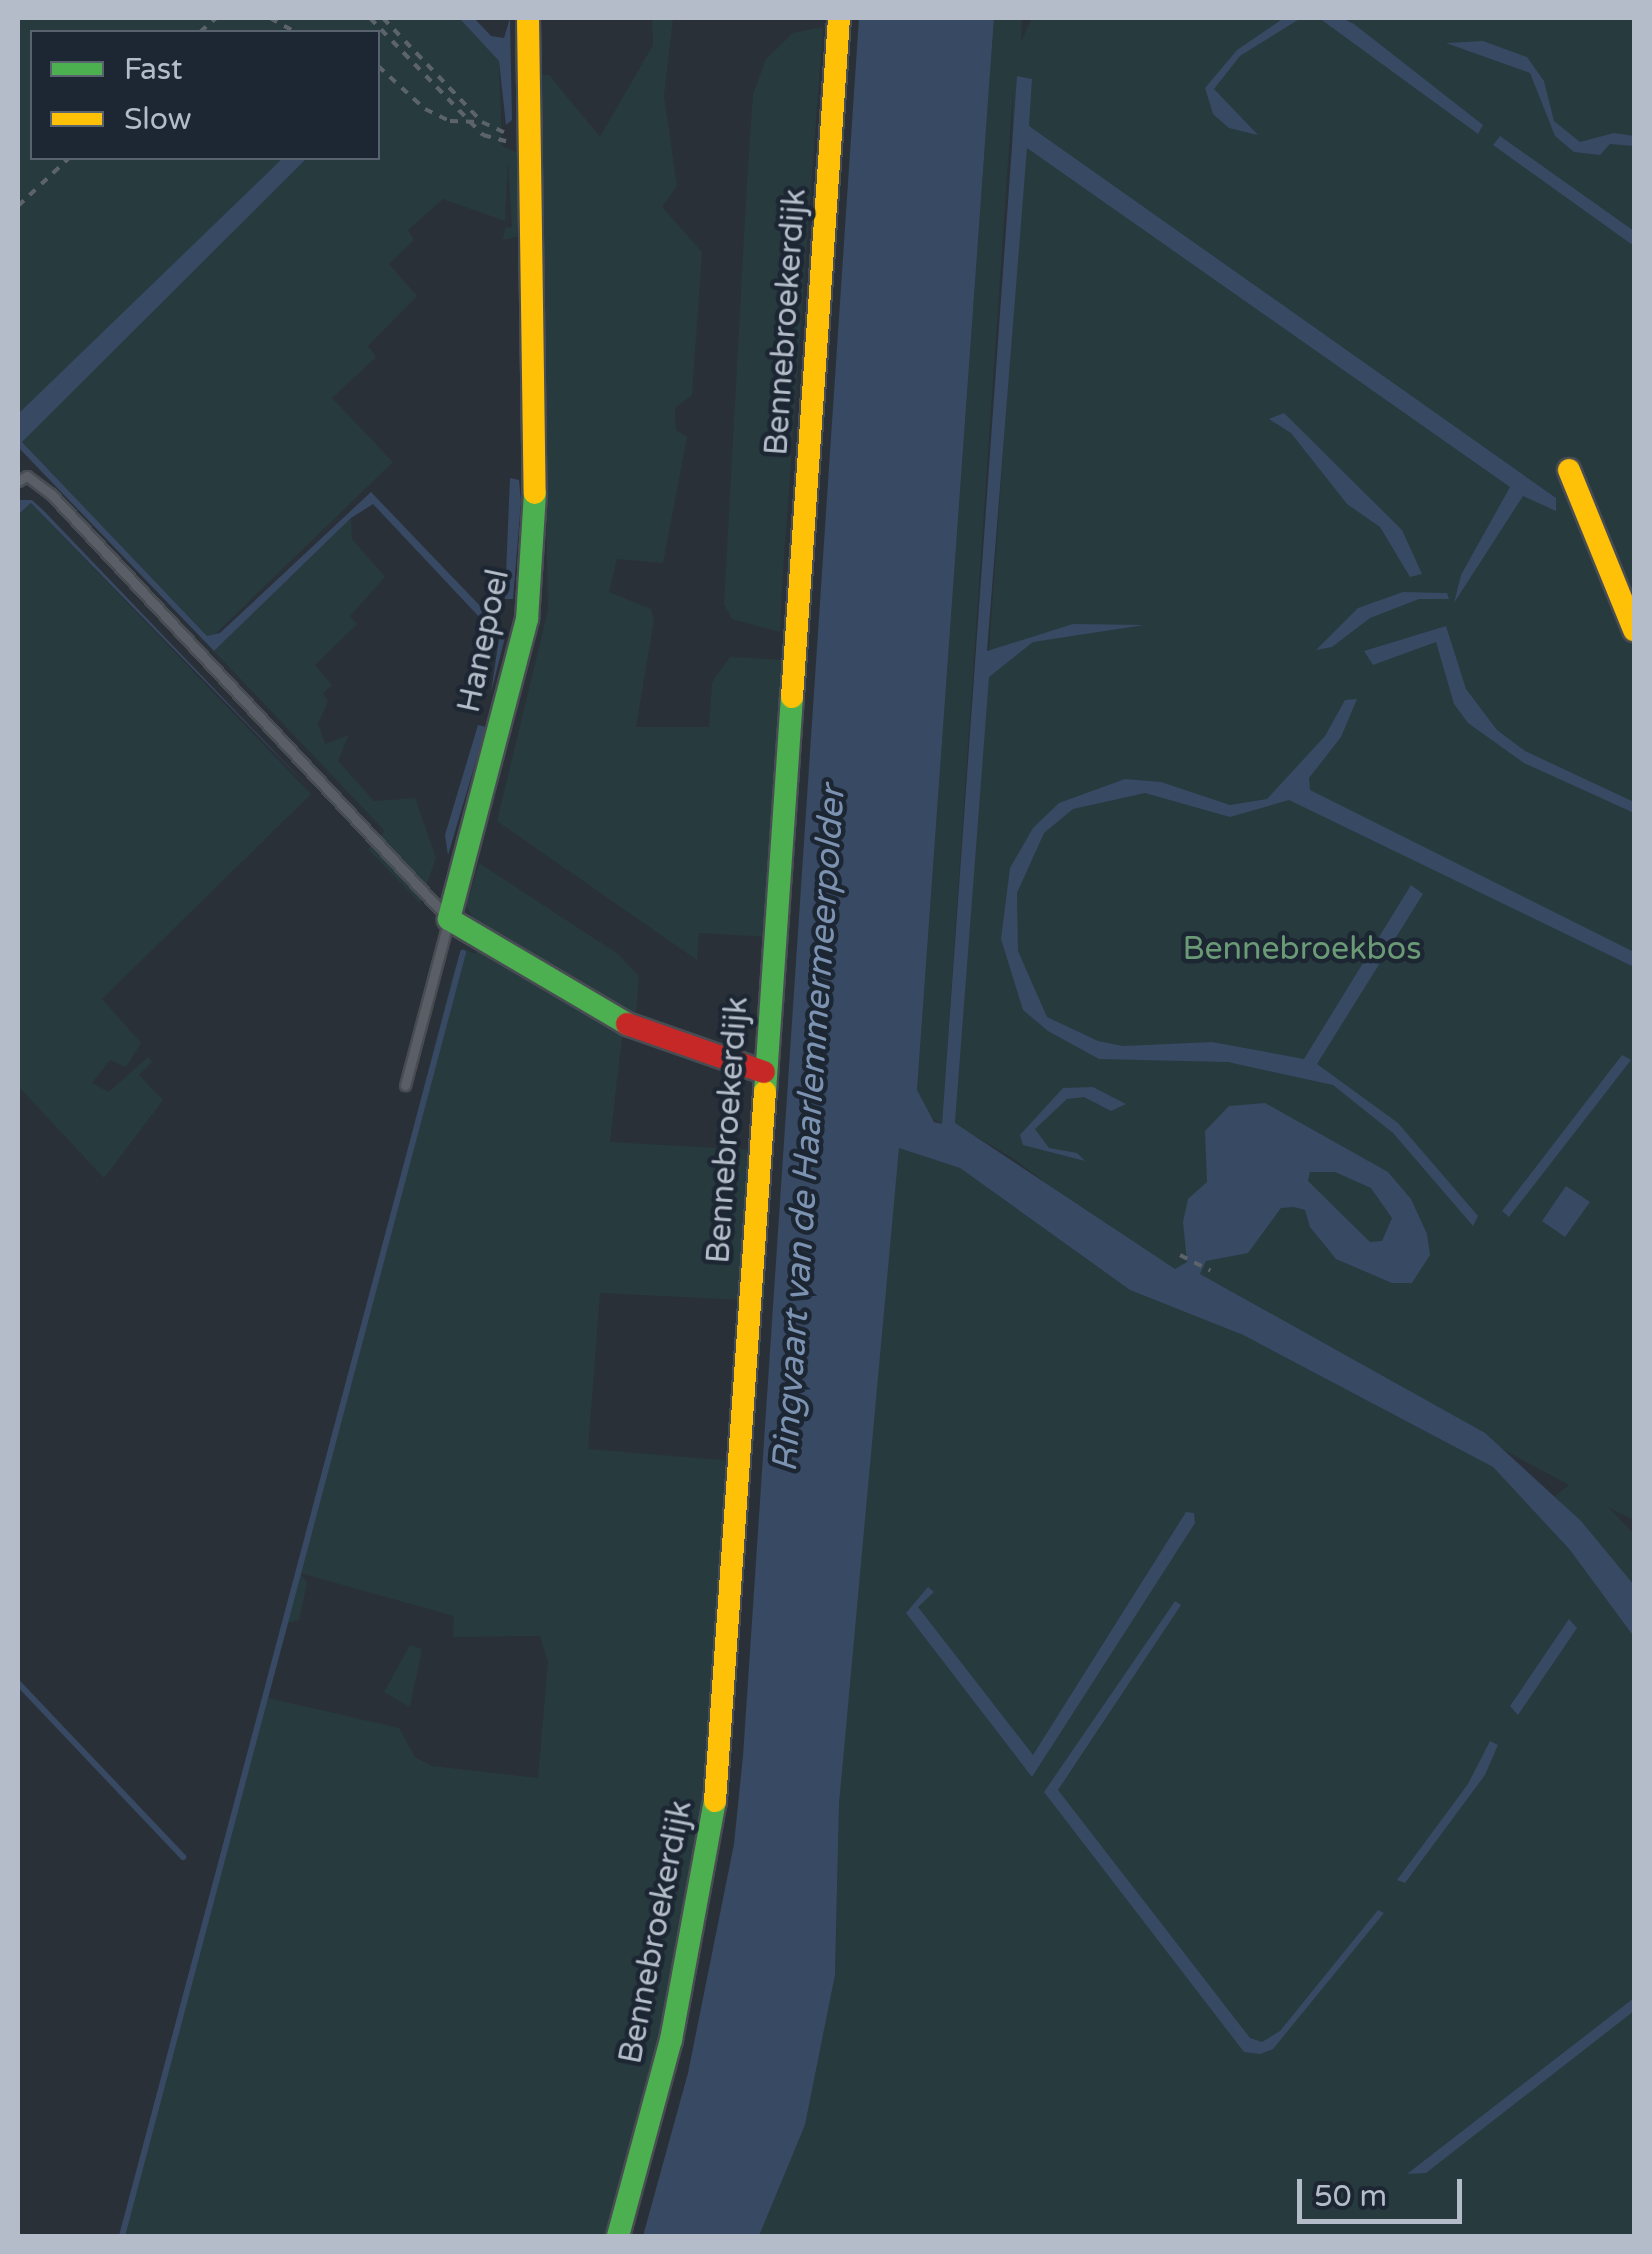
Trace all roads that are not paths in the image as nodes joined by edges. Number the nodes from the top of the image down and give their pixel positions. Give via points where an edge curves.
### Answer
1 (528, 18) edge
2 (839, 18) edge
3 (1568, 470) dead end
4 (18, 481) edge
5 (1634, 630) edge
6 (449, 918) junction
7 (764, 1072) junction
8 (405, 1086) dead end
9 (618, 2236) edge

1 - 6 street, Hanepoel via 536,549 528,619
2 - 7 street, Bennebroekerdijk
3 - 5 street
4 - 6 lane via 27,476 51,494
6 - 7 street via 633,1027
6 - 8 lane
7 - 9 street, Bennebroekerdijk via 716,1793 672,2040

